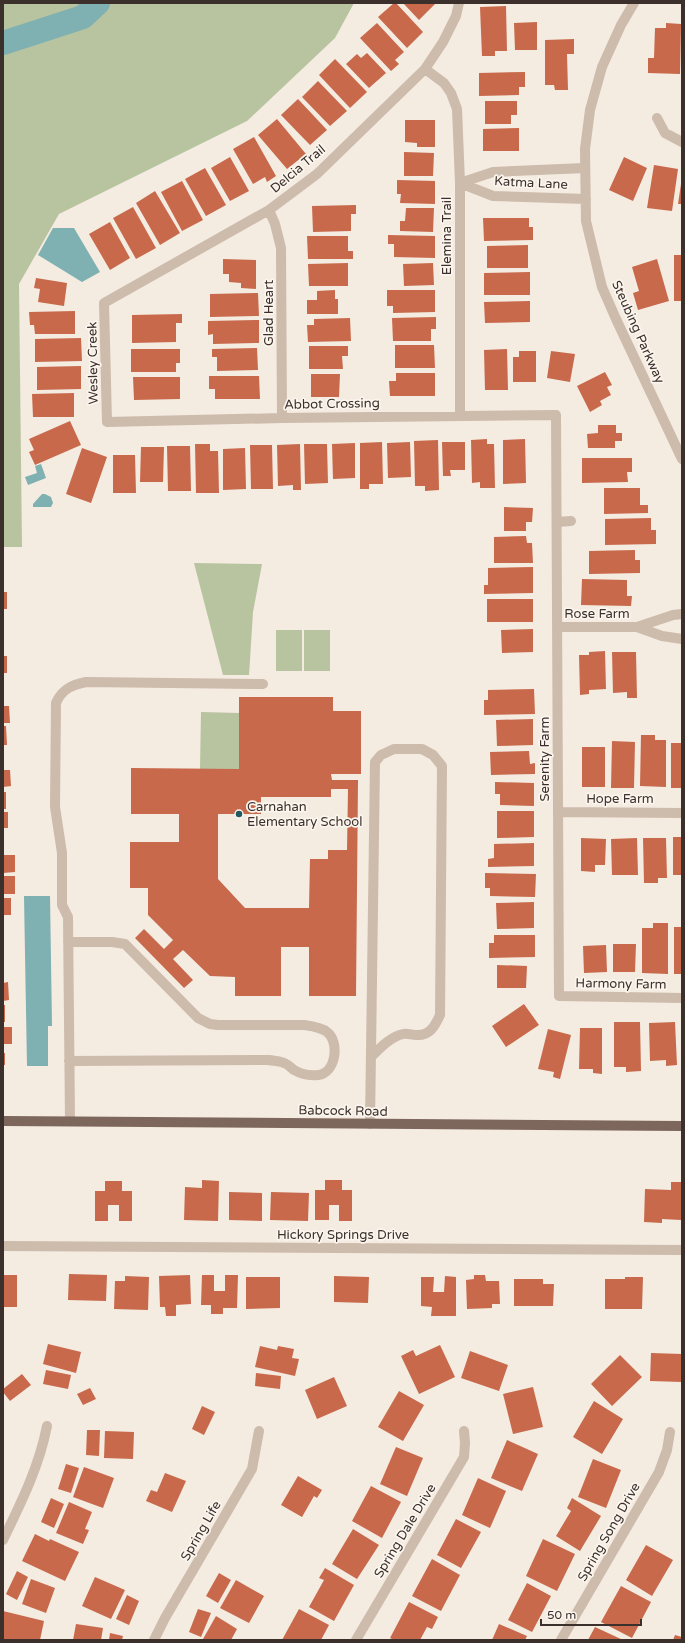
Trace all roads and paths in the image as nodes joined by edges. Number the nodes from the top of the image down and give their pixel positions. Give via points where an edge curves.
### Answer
1 (459, 3) edge
2 (634, 3) edge
3 (426, 69) junction
4 (657, 118) dead end
5 (682, 142) edge
6 (585, 168) junction
7 (460, 183) junction
8 (586, 199) junction
9 (268, 210) junction
10 (104, 303) joint
11 (556, 415) joint
12 (460, 416) junction
13 (282, 418) junction
14 (107, 422) joint
15 (682, 459) edge
16 (557, 522) junction
17 (571, 522) dead end
18 (682, 614) edge
19 (557, 627) junction
20 (637, 627) junction
21 (682, 639) edge
22 (264, 684) dead end
23 (558, 812) junction
24 (682, 813) edge
25 (68, 942) junction
26 (559, 996) joint
27 (682, 998) edge
28 (371, 1057) junction
29 (69, 1062) junction
30 (3, 1121) edge
31 (70, 1121) junction
32 (370, 1124) junction
33 (682, 1126) edge
34 (3, 1246) edge
35 (682, 1250) edge
36 (47, 1426) dead end
37 (259, 1431) dead end
38 (464, 1431) dead end
39 (670, 1432) dead end
40 (3, 1540) edge
41 (154, 1640) edge
42 (356, 1640) edge
43 (561, 1640) edge

1 - 3 street, Delcia Trail via 456,16
2 - 6 street, Steubing Parkway via 602,67 590,110
3 - 7 street, Elemina Trail via 452,93 457,109
3 - 9 street, Delcia Trail via 317,174
4 - 5 street via 665,133
6 - 7 street, Katma Lane via 493,172
6 - 8 street, Steubing Parkway
7 - 8 street, Katma Lane via 493,196
7 - 12 street, Elemina Trail
8 - 15 street, Steubing Parkway via 586,221 602,287
9 - 10 street, Delcia Trail
9 - 13 street, Glad Heart via 275,224 281,248
10 - 14 street, Wesley Creek
11 - 12 street, Abbot Crossing
11 - 16 street, Serenity Farm
12 - 13 street, Abbot Crossing
13 - 14 street, Abbot Crossing
16 - 17 street
16 - 19 street, Serenity Farm
18 - 20 street, Rose Farm
19 - 20 street, Rose Farm
19 - 23 street, Serenity Farm
20 - 21 street, Rose Farm via 662,636
22 - 25 street via 86,682 65,689 59,696 56,703 55,807 62,853 62,905 68,917
23 - 24 street, Hope Farm
23 - 26 street, Serenity Farm
25 - 29 street
25 - 29 street via 125,944 198,1018 210,1024 314,1026 328,1032 334,1045 331,1066 320,1075 304,1074 284,1063 269,1060
26 - 27 street, Harmony Farm
28 - 28 street via 385,1043 404,1034 428,1033 435,1027 440,1015 442,766 433,755 422,749 394,749 381,754 375,762
28 - 32 street
29 - 31 street
30 - 31 main road, Babcock Road
31 - 32 main road, Babcock Road
32 - 33 main road, Babcock Road
34 - 35 street, Hickory Springs Drive
36 - 40 street via 42,1449 25,1494
37 - 41 street, Spring Life via 252,1469 164,1618
38 - 42 street, Spring Dale Drive via 464,1457
39 - 43 street, Spring Song Drive via 659,1472

